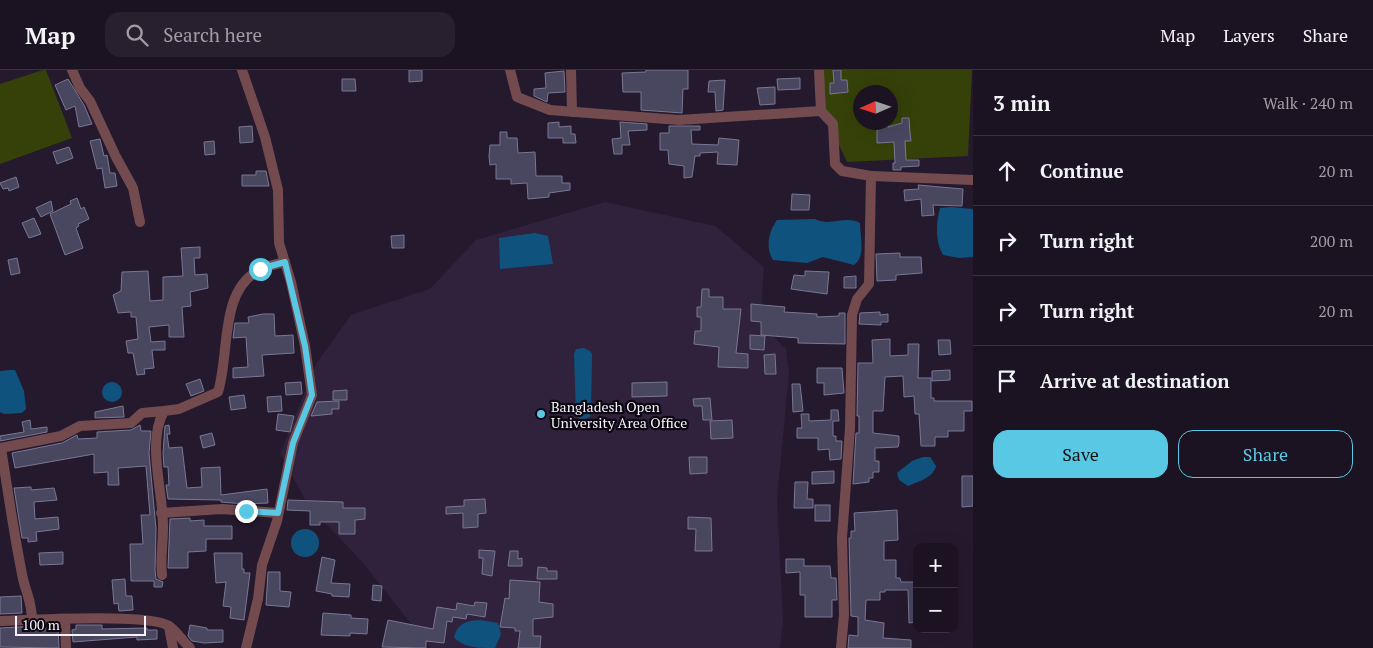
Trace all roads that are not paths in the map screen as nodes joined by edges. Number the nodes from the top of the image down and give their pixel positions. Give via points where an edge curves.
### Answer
1 (72, 70) edge
2 (242, 70) edge
3 (510, 70) edge
4 (571, 70) edge
5 (819, 70) edge
6 (821, 111) junction
7 (572, 112) junction
8 (871, 176) junction
9 (973, 180) edge
10 (140, 222) dead end
11 (285, 262) junction
12 (164, 411) junction
13 (1, 448) edge
14 (161, 513) junction
15 (278, 513) junction
16 (162, 575) dead end
17 (65, 619) junction
18 (32, 620) junction
19 (0, 621) edge
20 (168, 625) junction
21 (66, 648) edge
22 (173, 648) edge
23 (190, 648) edge
24 (246, 648) edge
25 (841, 648) edge

1 - 10 street via 133,188
2 - 11 street via 265,137 278,190 279,243
3 - 7 street via 517,97 550,110
4 - 7 street
5 - 6 street
6 - 7 street via 679,120
6 - 8 street via 833,124 835,164 842,172
8 - 9 street
8 - 25 street via 869,284 857,298 852,315 850,428 842,538 844,615
11 - 12 street via 260,269 245,279 235,296 218,392 179,409
11 - 15 street via 305,346 312,395 293,443
12 - 13 street via 142,413 131,423 80,426 61,436
12 - 14 street via 157,423
13 - 18 street via 10,512 32,605
14 - 15 street via 222,509
14 - 16 street
15 - 24 street via 262,564 258,599
17 - 18 street
17 - 20 street via 157,621
17 - 21 street
18 - 19 street
20 - 22 street
20 - 23 street

